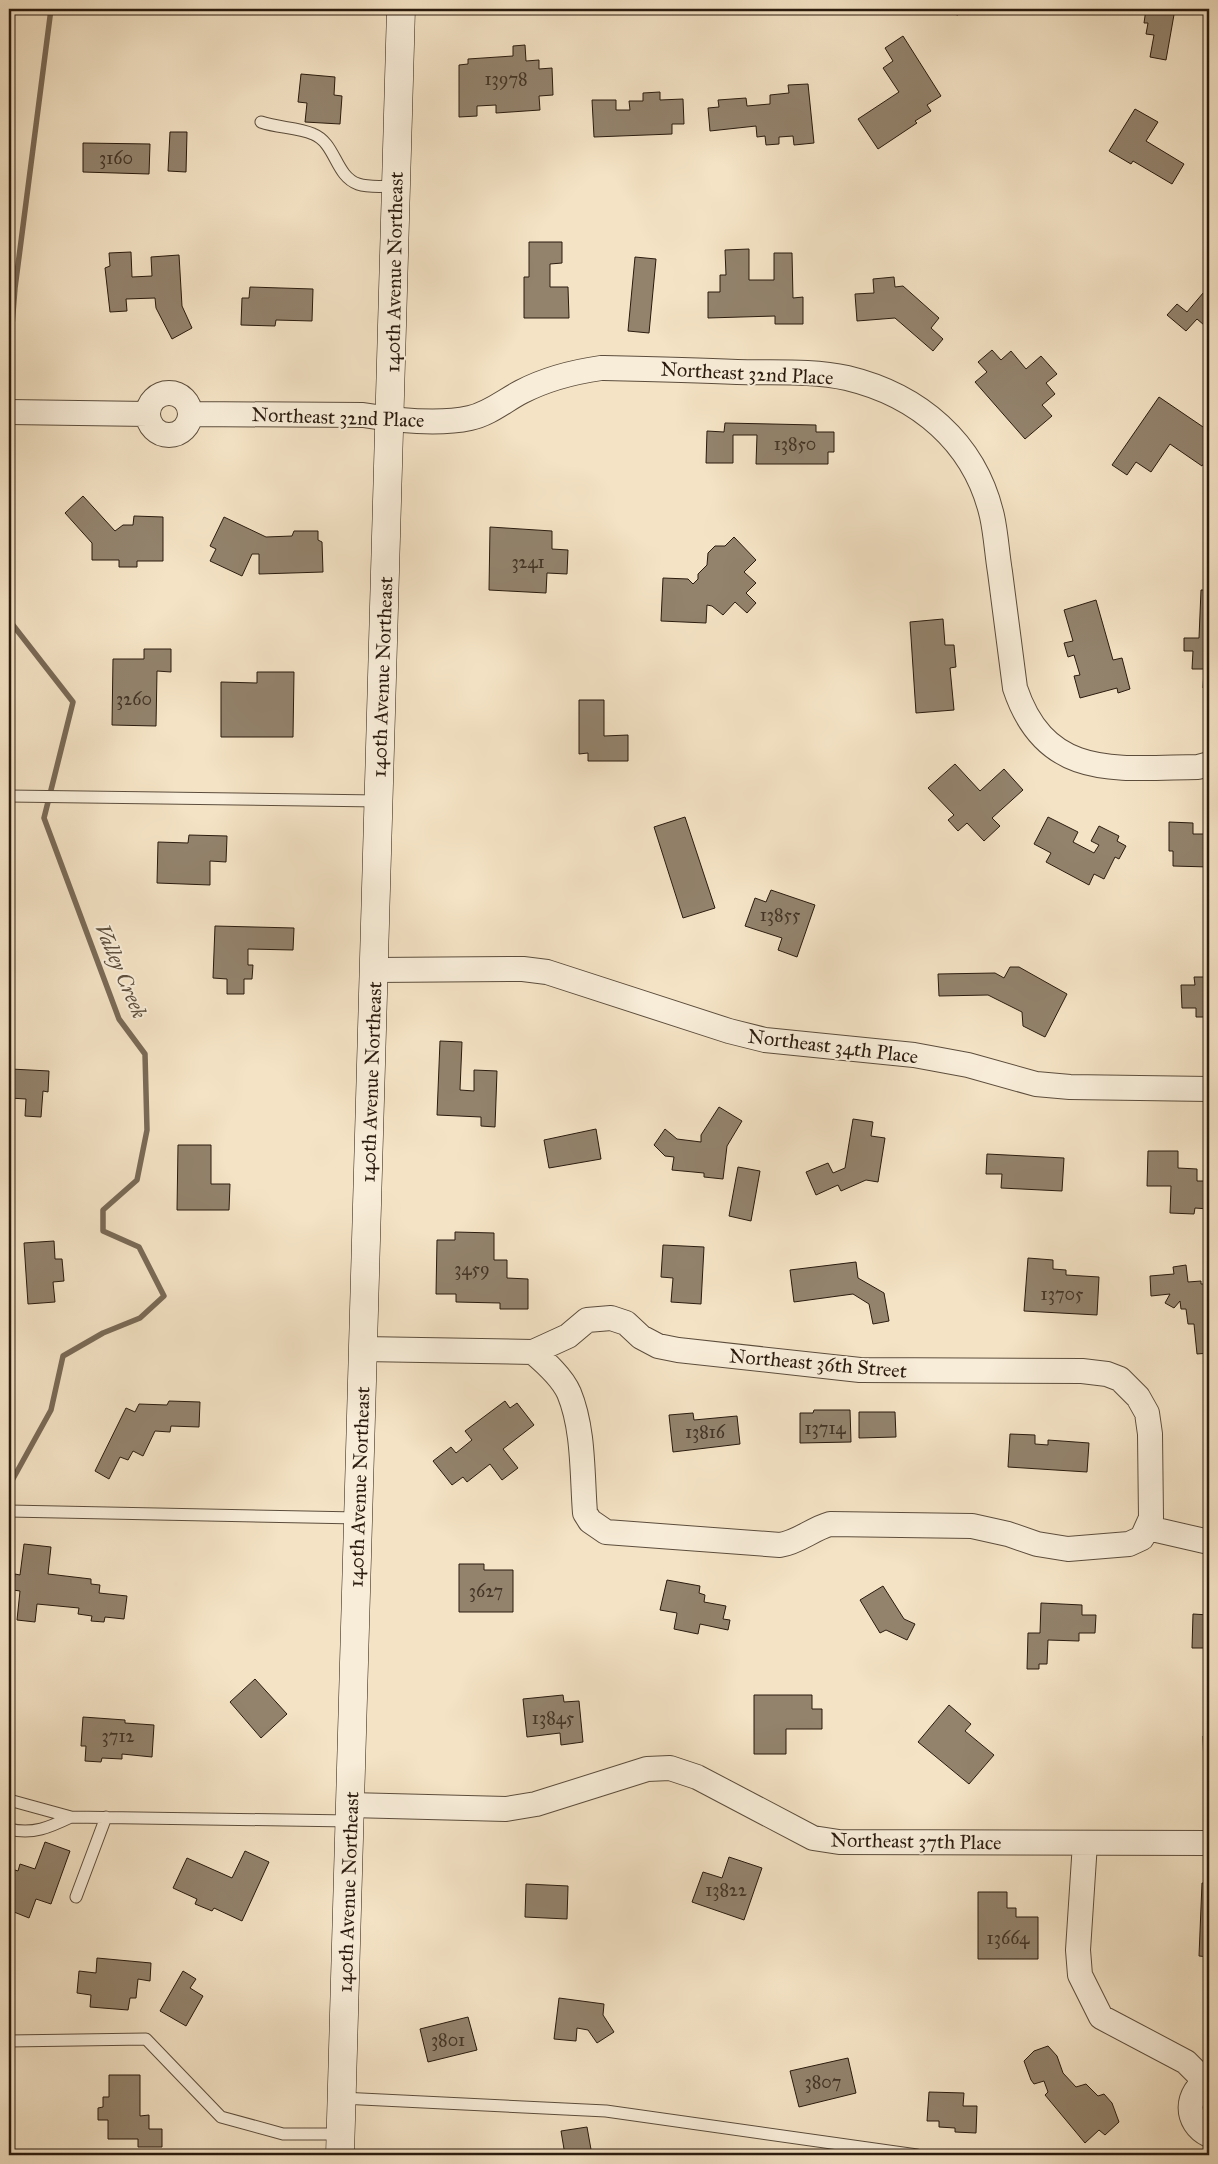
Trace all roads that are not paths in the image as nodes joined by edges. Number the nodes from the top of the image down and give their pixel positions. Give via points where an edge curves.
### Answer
1 (401, 9) edge
2 (261, 122) dead end
3 (396, 186) junction
4 (12, 412) edge
5 (390, 419) junction
6 (1209, 764) edge
7 (9, 796) edge
8 (379, 802) junction
9 (374, 970) junction
10 (1209, 1089) edge
11 (363, 1350) junction
12 (533, 1352) junction
13 (9, 1511) edge
14 (358, 1518) junction
15 (1145, 1533) junction
16 (1209, 1542) edge
17 (9, 1800) edge
18 (350, 1813) junction
19 (72, 1817) junction
20 (106, 1817) junction
21 (9, 1829) edge
22 (1085, 1843) junction
23 (1209, 1843) edge
24 (76, 1897) dead end
25 (9, 2041) edge
26 (1206, 2081) edge
27 (341, 2098) junction
28 (1209, 2135) edge
29 (340, 2144) edge
30 (916, 2155) edge

1 - 3 street, 140th Avenue Northeast
2 - 3 lane via 276,128 314,134 331,150 344,176 356,184
3 - 5 street, 140th Avenue Northeast
4 - 5 street, Northeast 32nd Place via 148,414 149,407 159,396 173,394 185,401 190,414 363,415
5 - 6 street, Northeast 32nd Place via 471,418 551,379 601,368 804,374 845,378 899,396 924,411 949,433 969,458 982,485 992,516 1015,688 1022,710 1033,728 1070,757 1094,765 1124,768
5 - 8 street, 140th Avenue Northeast
7 - 8 lane
8 - 9 street, 140th Avenue Northeast
9 - 10 street, Northeast 34th Place via 523,969 547,972 765,1040 914,1055 968,1065 1036,1084
9 - 11 street, 140th Avenue Northeast
11 - 12 street, Northeast 36th Street
11 - 14 street, 140th Avenue Northeast
12 - 15 street via 569,1392 578,1436 585,1513 590,1521 606,1532 780,1545 830,1524 972,1526 1068,1549 1129,1544
12 - 15 street, Northeast 36th Street via 568,1336 587,1320 611,1318 626,1323 641,1337 658,1346 678,1350 860,1370 1082,1371 1107,1374 1128,1385 1146,1413 1150,1434 1151,1518
13 - 14 lane
14 - 18 street, 140th Avenue Northeast
15 - 16 street
17 - 19 lane
18 - 20 lane
18 - 22 street, Northeast 37th Place via 506,1809 536,1804 647,1769 670,1768 697,1777 813,1838 839,1842
18 - 27 street, 140th Avenue Northeast
19 - 20 lane
19 - 21 lane via 46,1830 21,1832
20 - 24 lane
22 - 23 street, Northeast 37th Place
22 - 26 street via 1078,1950 1080,1975 1101,2018 1186,2062
25 - 29 lane via 146,2039 221,2117 282,2134
26 - 28 street via 1191,2098 1190,2107 1196,2125
27 - 29 street, 140th Avenue Northeast
27 - 30 lane via 606,2111

